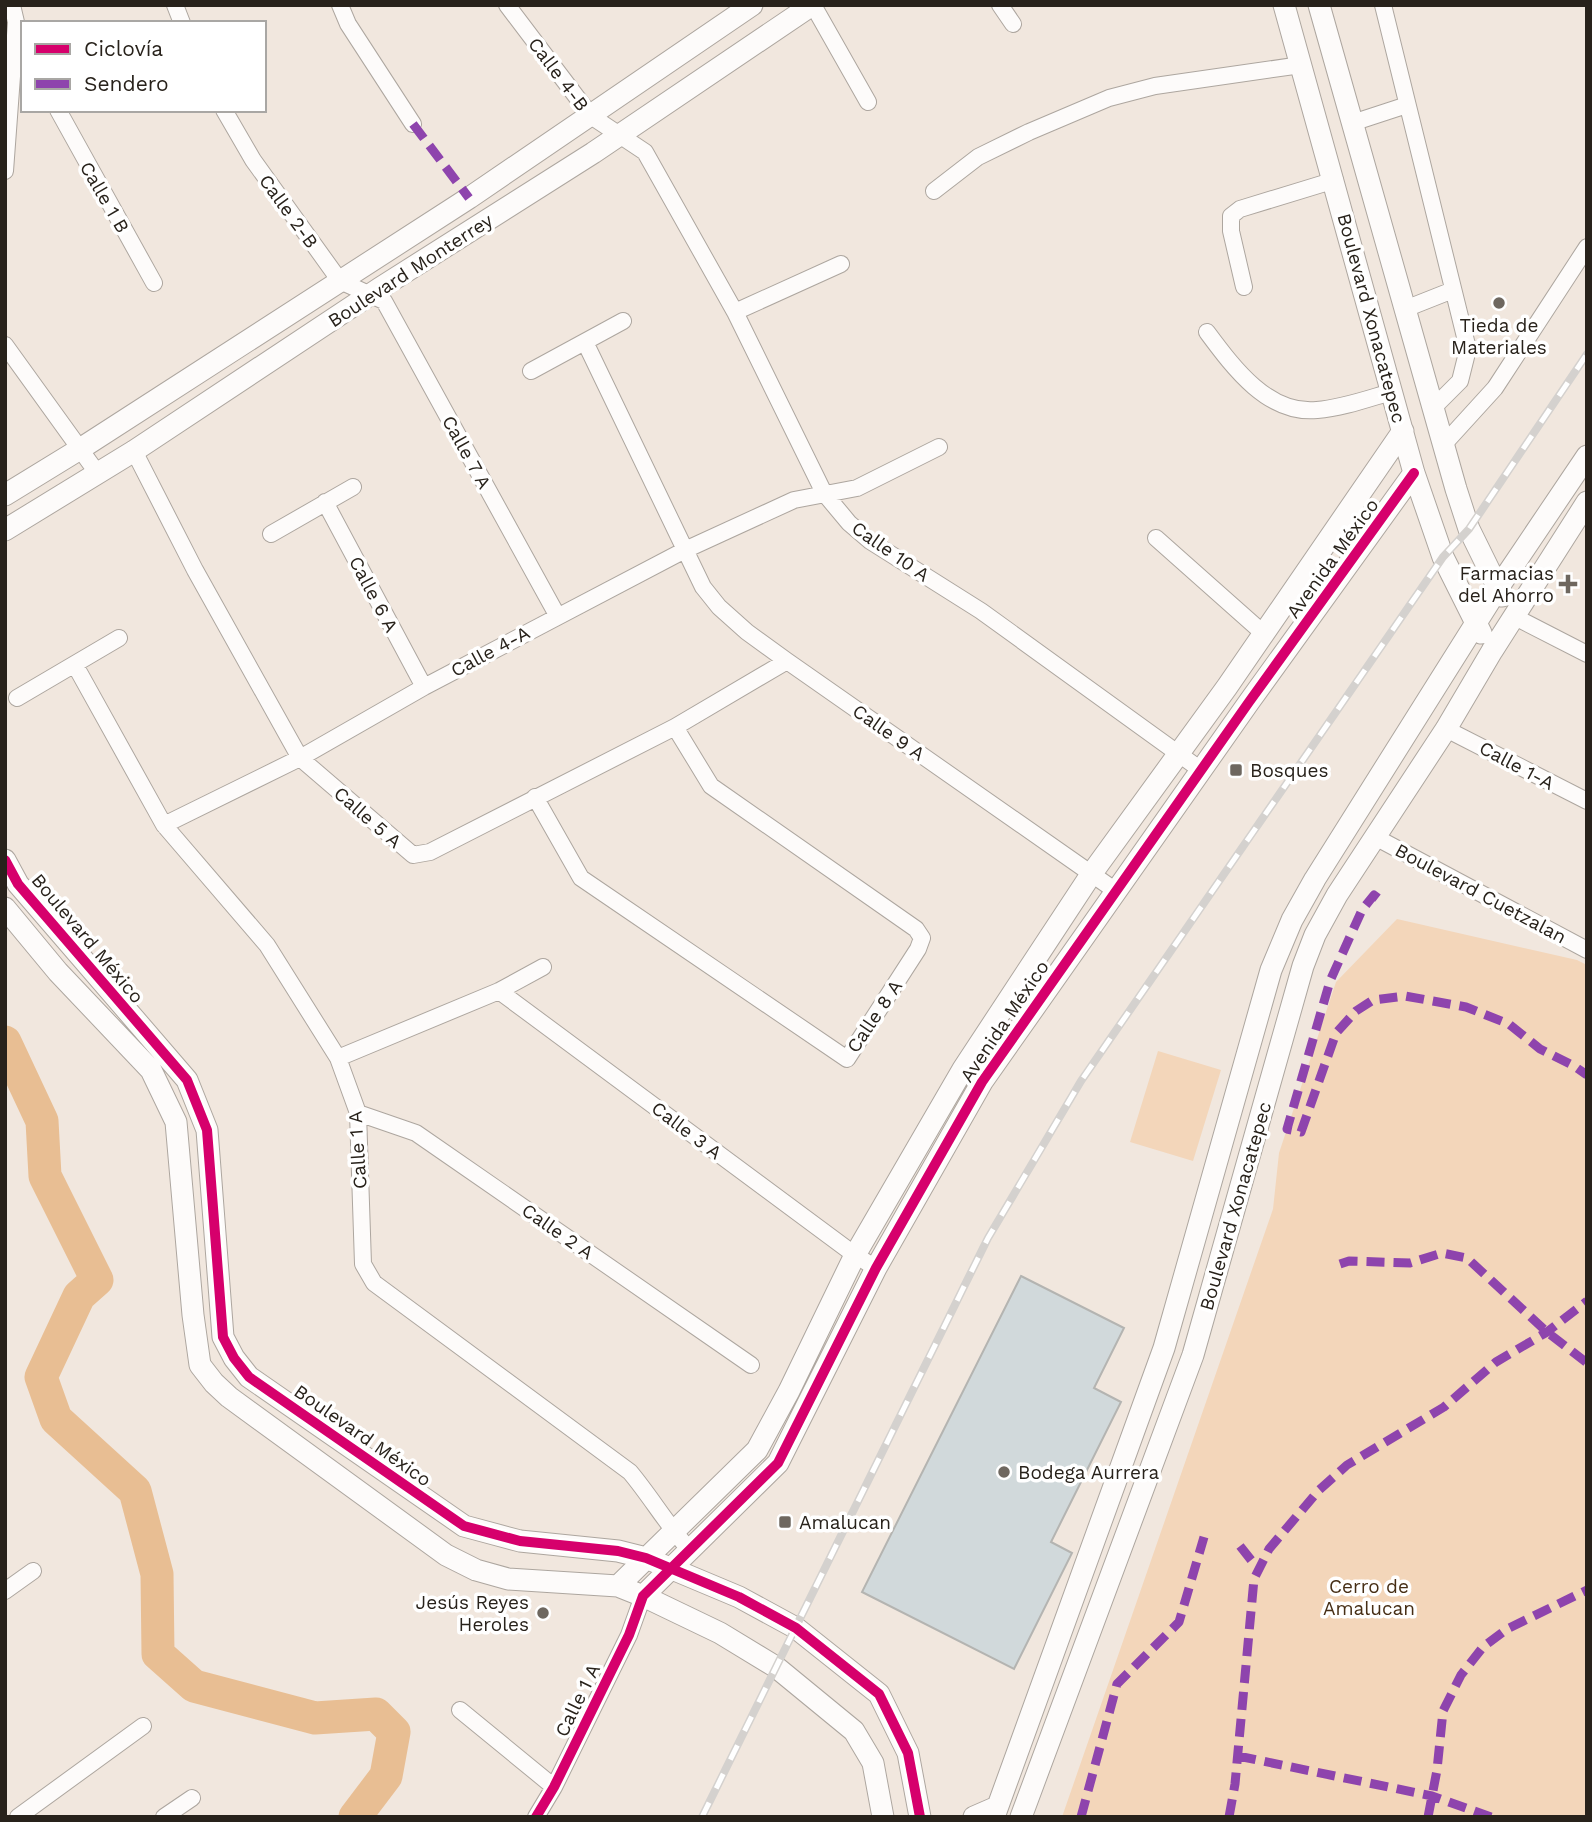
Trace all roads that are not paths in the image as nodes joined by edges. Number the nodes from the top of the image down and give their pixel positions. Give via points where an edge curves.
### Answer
1 (12, 5) edge
2 (340, 5) edge
3 (507, 5) edge
4 (752, 5) edge
5 (813, 5) edge
6 (1000, 5) edge
7 (1284, 5) edge
8 (1319, 5) edge
9 (1383, 5) edge
10 (1013, 24) dead end
11 (20, 29) edge
12 (1301, 65) junction
13 (868, 102) dead end
14 (1407, 105) junction
15 (59, 112) edge
16 (225, 112) edge
17 (591, 116) junction
18 (1352, 123) junction
19 (413, 124) dead end
20 (619, 136) junction
21 (5, 170) edge
22 (1335, 180) junction
23 (934, 191) dead end
24 (1587, 247) edge
25 (841, 264) dead end
26 (340, 281) junction
27 (154, 283) dead end
28 (1244, 287) dead end
29 (1453, 290) junction
30 (371, 295) junction
31 (1405, 309) junction
32 (735, 312) junction
33 (623, 321) dead end
34 (1207, 332) dead end
35 (586, 342) junction
36 (5, 345) edge
37 (531, 371) dead end
38 (1391, 392) junction
39 (1433, 408) junction
40 (1403, 432) junction
41 (1444, 444) junction
42 (939, 447) dead end
43 (80, 449) junction
44 (134, 452) junction
45 (1587, 456) edge
46 (1414, 473) junction
47 (98, 474) junction
48 (353, 487) dead end
49 (824, 493) junction
50 (5, 495) edge
51 (324, 502) junction
52 (1587, 502) edge
53 (5, 530) edge
54 (271, 534) dead end
55 (1156, 538) dead end
56 (685, 550) junction
57 (1497, 588) junction
58 (557, 615) junction
59 (1513, 616) junction
60 (1475, 625) junction
61 (1263, 633) junction
62 (120, 638) dead end
63 (1492, 651) junction
64 (1587, 654) edge
65 (787, 661) junction
66 (75, 665) junction
67 (424, 687) junction
68 (17, 698) dead end
69 (675, 727) junction
70 (1446, 729) junction
71 (1179, 754) junction
72 (300, 758) junction
73 (1201, 770) junction
74 (535, 797) junction
75 (1587, 802) edge
76 (164, 825) junction
77 (1375, 837) junction
78 (5, 860) edge
79 (1092, 873) junction
80 (1116, 891) junction
81 (5, 908) edge
82 (1587, 950) edge
83 (543, 967) dead end
84 (499, 991) junction
85 (338, 1058) junction
86 (358, 1113) junction
87 (855, 1255) junction
88 (876, 1268) junction
89 (751, 1364) dead end
90 (673, 1531) junction
91 (689, 1549) junction
92 (646, 1558) junction
93 (672, 1567) junction
94 (33, 1571) dead end
95 (618, 1586) junction
96 (5, 1591) edge
97 (643, 1596) junction
98 (460, 1710) dead end
99 (143, 1726) dead end
100 (554, 1787) junction
101 (192, 1798) dead end
102 (996, 1812) edge
103 (919, 1815) edge
104 (18, 1817) edge
105 (164, 1817) edge
106 (536, 1817) edge
107 (883, 1817) edge
108 (941, 1817) edge
109 (974, 1817) edge
110 (1021, 1817) edge

1 - 11 street
2 - 19 street
3 - 17 street, Calle 4-B
4 - 17 street, Boulevard Monterrey
5 - 13 street
5 - 20 street, Boulevard Monterrey
6 - 10 street
7 - 12 street, Boulevard Xonacatepec
8 - 18 street, Boulevard Xonacatepec
9 - 14 street
11 - 21 street
12 - 22 street, Boulevard Xonacatepec
12 - 23 street via 1155,86 1110,98 978,157
14 - 18 street
14 - 29 street
15 - 27 street, Calle 1 B
16 - 26 street, Calle 2-B via 253,160
17 - 20 street, Calle 4-B
17 - 26 street, Boulevard Monterrey
18 - 31 street, Boulevard Xonacatepec
20 - 30 street, Boulevard Monterrey
20 - 32 street, Calle 10 A via 645,152
22 - 28 street via 1240,208 1231,216 1230,230
22 - 38 street, Boulevard Xonacatepec
24 - 41 street via 1495,388
25 - 32 street
26 - 30 street, Calle 2-B
26 - 43 street, Boulevard Monterrey
29 - 31 street
29 - 39 street via 1468,349 1460,381
30 - 44 street, Boulevard Monterrey
30 - 58 street, Calle 7 A via 384,301
31 - 39 street, Boulevard Xonacatepec
32 - 49 street, Calle 10 A
33 - 35 street
34 - 38 street via 1235,371 1295,410 1315,411
35 - 37 street
35 - 56 street, Calle 9 A
36 - 43 street
38 - 40 street, Boulevard Xonacatepec
39 - 41 street, Boulevard Xonacatepec
40 - 46 street, Boulevard Xonacatepec
40 - 61 street, Avenida México
41 - 57 street, Boulevard Xonacatepec via 1469,529
42 - 49 street, Calle 4-A via 857,488
43 - 47 street
43 - 50 street, Boulevard Monterrey
44 - 47 street, Boulevard Monterrey
44 - 72 street, Calle 5 A
45 - 57 street
46 - 60 street, Boulevard Xonacatepec via 1443,557
46 - 73 street, Avenida México
47 - 53 street, Boulevard Monterrey
48 - 51 street
49 - 56 street, Calle 4-A via 794,500
49 - 71 street, Calle 10 A via 870,541 981,611
51 - 54 street
51 - 67 street, Calle 6 A
52 - 59 street
55 - 61 street
56 - 58 street, Calle 4-A
56 - 65 street, Calle 9 A via 719,607
57 - 59 street, Boulevard Xonacatepec
57 - 60 street
58 - 67 street, Calle 4-A
59 - 63 street
59 - 64 street
60 - 63 street, Boulevard Xonacatepec
60 - 102 street, Boulevard Xonacatepec via 1315,880 1271,970 1164,1348
61 - 71 street, Avenida México
62 - 66 street
63 - 70 street, Boulevard Xonacatepec
65 - 69 street, Calle 5 A
65 - 79 street, Calle 9 A
66 - 68 street
66 - 76 street, Calle 1 A
67 - 72 street, Calle 4-A
69 - 74 street, Calle 5 A
69 - 74 street, Calle 8 A via 711,786 916,929 922,938 847,1059 581,878
70 - 75 street, Calle 1-A
70 - 77 street, Boulevard Xonacatepec
71 - 73 street, Calle 10 A
71 - 79 street, Avenida México
72 - 74 street, Calle 5 A via 413,855 430,852
72 - 76 street, Calle 4-A
73 - 80 street, Avenida México
76 - 85 street, Calle 1 A via 267,944
77 - 82 street, Boulevard Cuetzalan
77 - 110 street, Boulevard Xonacatepec via 1336,895 1303,966 1193,1355
78 - 92 street, Boulevard México via 18,884 187,1080 207,1130 223,1337 249,1377 464,1526 520,1541
79 - 80 street, Calle 9 A
79 - 87 street, Avenida México via 963,1069
80 - 88 street, Avenida México via 982,1082
81 - 95 street, Boulevard México via 151,1070 176,1122 200,1365 214,1383 446,1555 508,1579
83 - 84 street
84 - 85 street
84 - 87 street, Calle 3 A
85 - 86 street, Calle 1 A
86 - 89 street, Calle 2 A via 416,1133
86 - 90 street, Calle 1 A via 363,1264 374,1283 630,1472
87 - 88 street, Calle 3 A
87 - 90 street, Avenida México via 757,1450
88 - 91 street, Avenida México via 778,1463
90 - 91 street, Calle 1 A
90 - 92 street, Avenida México
91 - 93 street, Avenida México
92 - 93 street, Boulevard México
92 - 95 street, Avenida México
93 - 97 street, Avenida México
93 - 103 street, Boulevard México via 796,1628 879,1694 908,1753
94 - 96 street
95 - 97 street, Boulevard México
97 - 100 street, Calle 1 A
97 - 107 street, Boulevard México via 720,1633 776,1667 855,1731 873,1763
98 - 100 street
99 - 104 street
100 - 106 street, Calle 1 A
101 - 105 street
102 - 109 street
103 - 108 street

